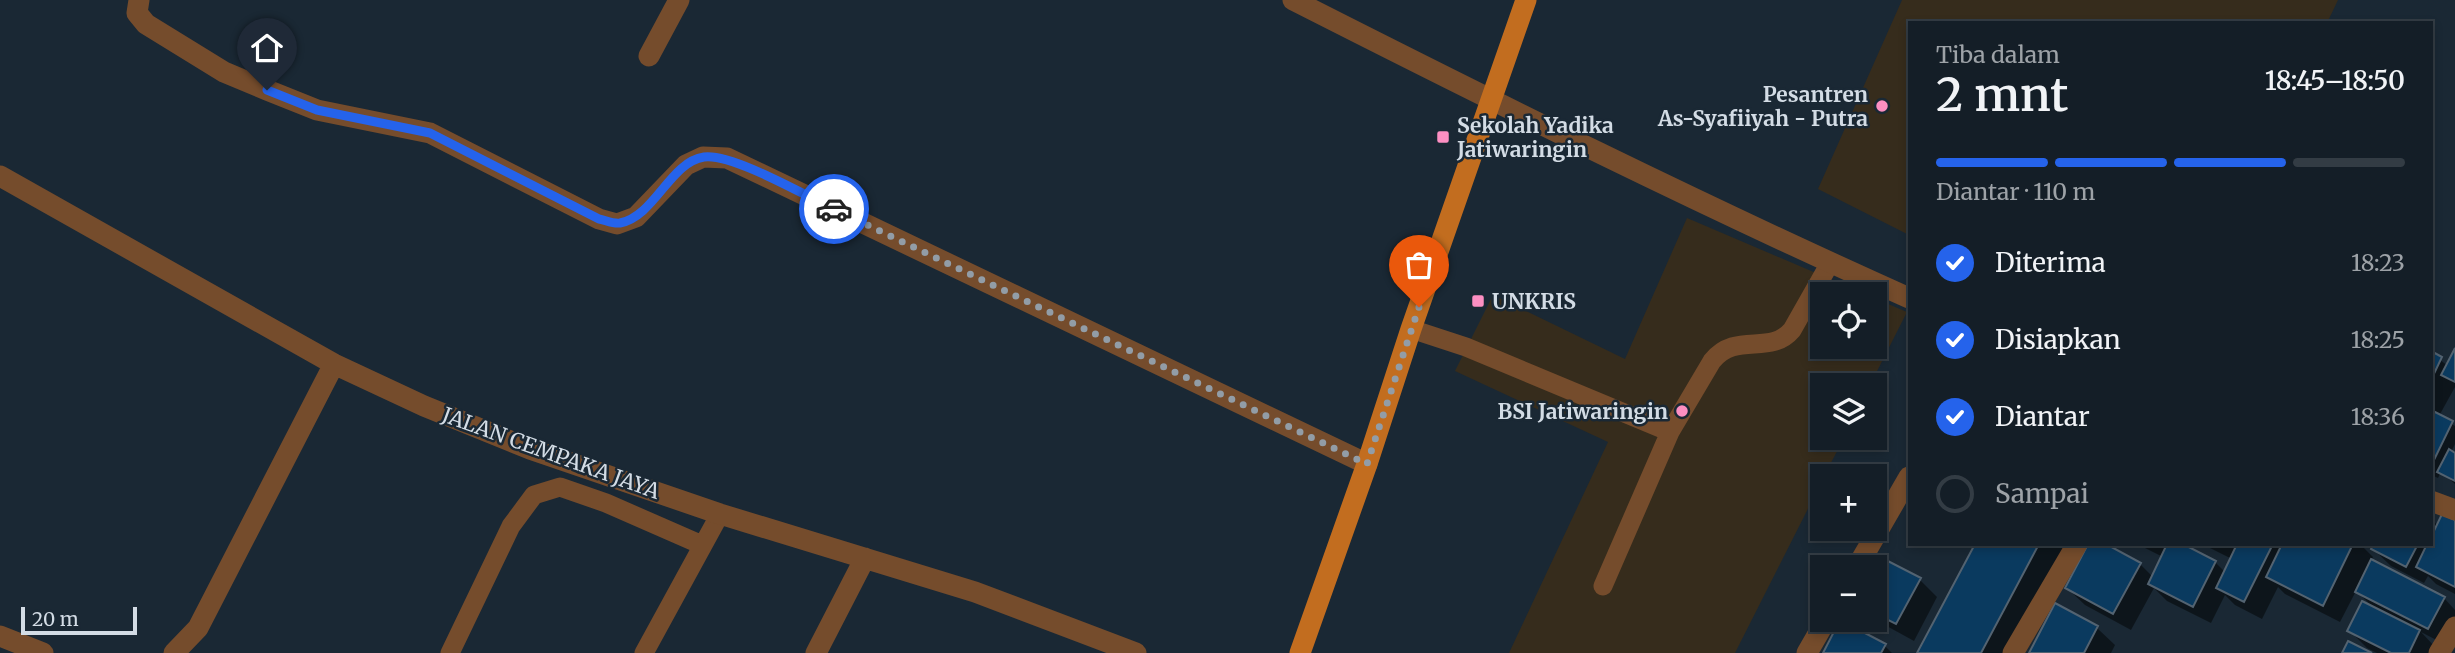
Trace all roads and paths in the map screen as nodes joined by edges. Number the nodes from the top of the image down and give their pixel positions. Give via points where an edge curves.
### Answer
1 (139, 0) edge
2 (679, 0) edge
3 (1293, 0) edge
4 (1526, 0) edge
5 (649, 56) dead end
6 (1492, 101) junction
7 (0, 176) edge
8 (1830, 263) junction
9 (1908, 298) edge
10 (1411, 329) junction
11 (334, 363) junction
12 (1670, 432) junction
13 (1367, 464) junction
14 (1908, 479) edge
15 (2433, 502) edge
16 (2455, 510) edge
17 (720, 514) junction
18 (702, 545) junction
19 (2076, 546) edge
20 (1864, 555) edge
21 (865, 558) junction
22 (1603, 586) dead end
23 (2455, 627) edge
24 (1819, 632) edge
25 (0, 636) edge
26 (43, 653) edge
27 (174, 653) edge
28 (450, 653) edge
29 (644, 653) edge
30 (816, 653) edge
31 (1136, 653) edge
32 (1300, 653) edge
33 (1807, 653) edge
34 (2013, 653) edge
35 (2439, 653) edge

1 - 13 street via 137,13 146,24 224,72 317,110 430,133 617,224 636,217 686,165 703,157 727,158
2 - 5 street
3 - 6 street
4 - 6 main road
6 - 8 street
6 - 10 main road
7 - 11 street, JALAN CEMPAKA JAYA
8 - 9 street
8 - 12 lane via 1785,338 1730,346 1719,352
10 - 12 lane via 1466,347
10 - 13 main road
11 - 17 street, JALAN CEMPAKA JAYA via 530,449
11 - 27 street via 198,628
12 - 22 lane
13 - 32 main road
14 - 20 street
15 - 16 street
17 - 18 lane
17 - 21 street, JALAN CEMPAKA JAYA
18 - 28 lane via 560,487 534,495 511,526
18 - 29 lane
19 - 34 street
21 - 30 street
21 - 31 street, JALAN CEMPAKA JAYA via 975,592
23 - 35 street
24 - 33 street
25 - 26 street

